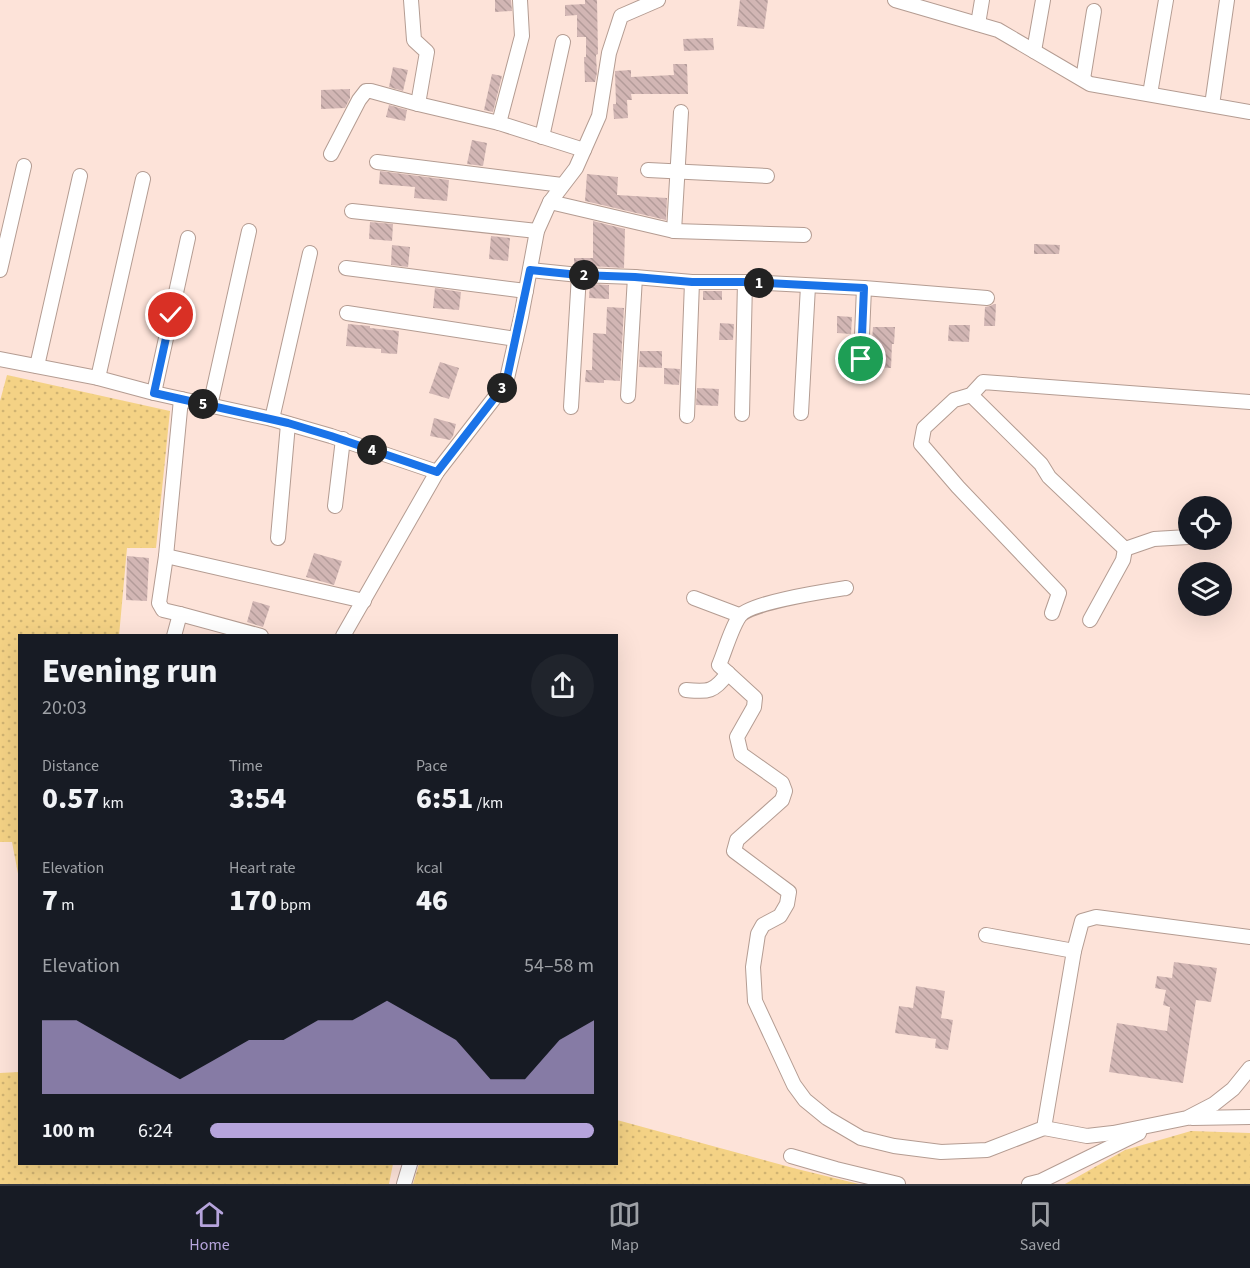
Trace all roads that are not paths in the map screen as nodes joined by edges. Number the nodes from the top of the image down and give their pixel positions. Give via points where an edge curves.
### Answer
1 (411, 0) edge
2 (520, 0) edge
3 (658, 0) edge
4 (895, 0) edge
5 (982, 0) edge
6 (1043, 0) edge
7 (1166, 0) edge
8 (1227, 0) edge
9 (924, 4) edge
10 (1094, 11) dead end
11 (978, 24) junction
12 (563, 42) dead end
13 (1034, 51) junction
14 (1083, 80) junction
15 (1150, 94) junction
16 (418, 104) junction
17 (1212, 105) junction
18 (681, 112) dead end
19 (1250, 112) edge
20 (499, 123) junction
21 (542, 137) junction
22 (584, 150) junction
23 (331, 154) dead end
24 (377, 162) dead end
25 (24, 166) dead end
26 (648, 170) dead end
27 (678, 172) junction
28 (767, 176) dead end
29 (80, 177) dead end
30 (143, 179) dead end
31 (562, 185) junction
32 (550, 202) junction
33 (351, 211) dead end
34 (249, 231) dead end
35 (537, 231) junction
36 (674, 231) junction
37 (804, 235) dead end
38 (188, 237) dead end
39 (310, 253) dead end
40 (346, 268) dead end
41 (0, 270) edge
42 (530, 270) junction
43 (579, 275) junction
44 (635, 277) junction
45 (692, 282) junction
46 (745, 282) junction
47 (808, 285) junction
48 (864, 288) junction
49 (526, 291) junction
50 (987, 298) dead end
51 (347, 313) dead end
52 (516, 339) junction
53 (0, 359) edge
54 (861, 359) dead end
55 (37, 366) junction
56 (98, 378) junction
57 (154, 393) junction
58 (971, 394) junction
59 (628, 396) dead end
60 (181, 399) junction
61 (1250, 402) edge
62 (210, 406) junction
63 (571, 407) dead end
64 (801, 413) dead end
65 (742, 414) dead end
66 (687, 416) dead end
67 (272, 419) junction
68 (288, 423) junction
69 (343, 440) junction
70 (437, 472) junction
71 (335, 506) dead end
72 (278, 538) dead end
73 (1178, 538) edge
74 (1125, 549) junction
75 (166, 556) junction
76 (846, 588) dead end
77 (694, 598) dead end
78 (363, 601) junction
79 (1052, 613) dead end
80 (180, 614) junction
81 (740, 615) junction
82 (1090, 620) dead end
83 (175, 634) edge
84 (254, 634) edge
85 (344, 634) edge
86 (728, 673) junction
87 (686, 690) dead end
88 (986, 935) dead end
89 (1250, 937) edge
90 (1074, 951) junction
91 (1250, 1068) edge
92 (1250, 1117) edge
93 (1187, 1118) junction
94 (1154, 1125) junction
95 (1044, 1128) junction
96 (791, 1156) dead end
97 (410, 1165) edge
98 (404, 1184) edge
99 (897, 1184) edge
100 (1029, 1184) edge

1 - 16 street via 414,40 427,52
2 - 20 street via 522,36
3 - 22 street via 621,16 609,53 599,116
4 - 9 street
5 - 11 street
6 - 13 street
7 - 15 street
8 - 17 street
9 - 11 street
10 - 14 street
11 - 13 street via 998,30
12 - 21 street
13 - 14 street
14 - 15 street
15 - 17 street
16 - 20 street
16 - 23 street via 366,91
17 - 19 street
18 - 27 street
20 - 21 street
21 - 22 street
22 - 31 street
24 - 31 street
25 - 41 street
26 - 27 street
27 - 28 street
27 - 36 street
29 - 55 street
30 - 56 street
31 - 32 street
32 - 35 street
32 - 36 street
33 - 35 street
34 - 62 street
35 - 42 street
36 - 37 street
38 - 57 street
39 - 67 street
40 - 49 street
42 - 43 street
42 - 49 street
43 - 44 street
43 - 63 street
44 - 45 street
44 - 59 street
45 - 46 street
45 - 66 street
46 - 47 street
46 - 65 street
47 - 48 street
47 - 64 street
48 - 50 street
48 - 54 street
49 - 52 street
51 - 52 street
52 - 70 street via 506,383
53 - 55 street
55 - 56 street
56 - 57 street
57 - 60 street
58 - 61 street via 982,382
58 - 74 street via 1041,464 1049,477
58 - 79 street via 954,400 924,428 921,444 1059,593
60 - 62 street
60 - 75 street
62 - 67 street
67 - 68 street
68 - 69 street
68 - 72 street
69 - 70 street
69 - 71 street
70 - 78 street
73 - 74 street via 1154,539
74 - 82 street via 1123,560
75 - 78 street
75 - 80 street via 159,603 163,610
76 - 81 street via 788,599
77 - 81 street
78 - 85 street
80 - 83 street
80 - 84 street
81 - 86 street via 719,665
86 - 87 street via 708,691
86 - 95 street via 755,698 737,737 741,754 782,783 785,791 782,800 737,840 734,850 789,892 780,916 763,925 753,967 755,1001 794,1085 827,1118 861,1138 894,1146 941,1152 987,1150
88 - 90 street
89 - 90 street via 1096,917 1082,921
90 - 95 street
91 - 93 street via 1233,1089
92 - 93 street
93 - 94 street
94 - 95 street via 1087,1136
94 - 100 street
96 - 99 street
97 - 98 street

